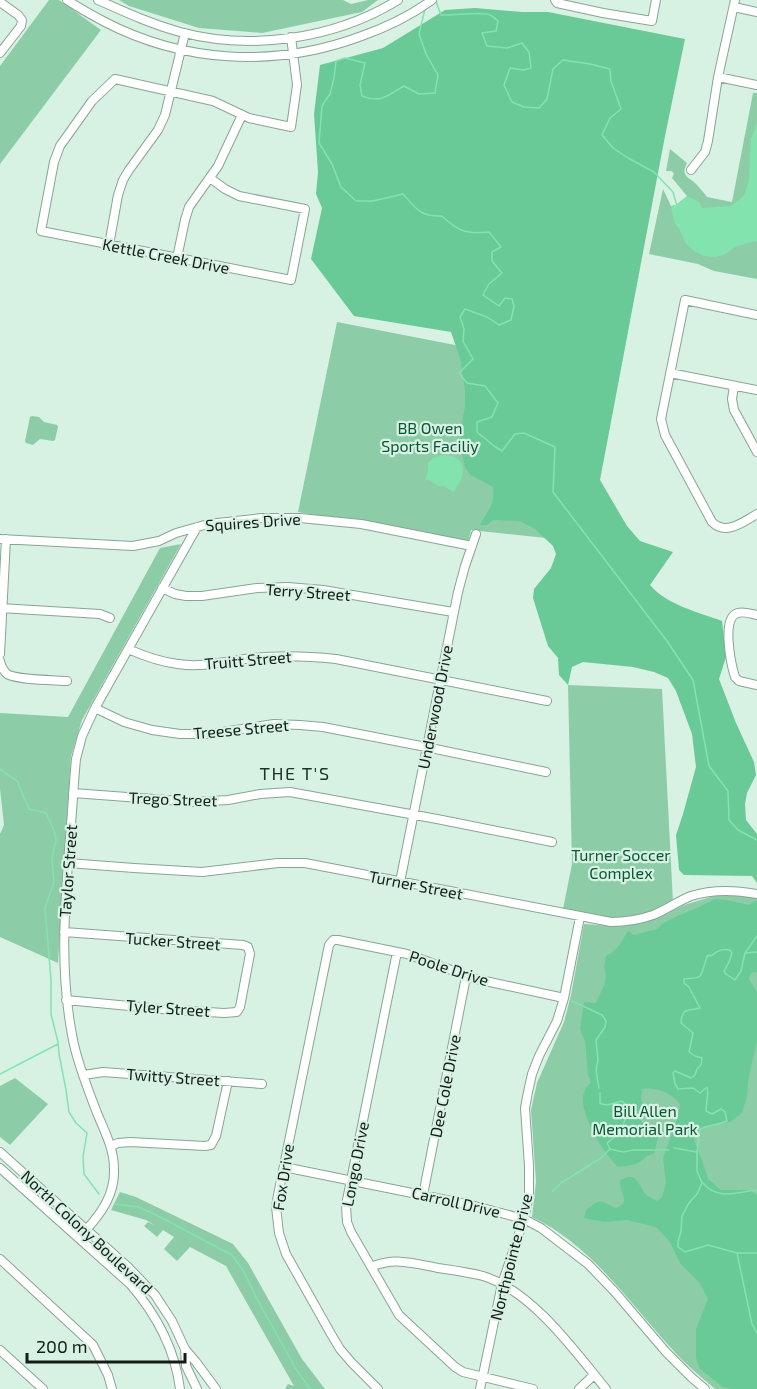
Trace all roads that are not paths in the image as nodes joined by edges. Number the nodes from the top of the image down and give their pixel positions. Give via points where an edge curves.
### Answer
1 (68, 0) edge
2 (98, 0) edge
3 (398, 0) edge
4 (432, 0) edge
5 (555, 0) edge
6 (656, 0) edge
7 (0, 2) edge
8 (735, 4) edge
9 (757, 12) edge
10 (185, 33) junction
11 (291, 37) junction
12 (180, 49) junction
13 (0, 53) edge
14 (293, 54) junction
15 (718, 77) junction
16 (757, 85) edge
17 (171, 92) junction
18 (242, 116) junction
19 (691, 170) dead end
20 (210, 178) junction
21 (109, 245) junction
22 (177, 258) junction
23 (757, 315) edge
24 (670, 373) junction
25 (734, 386) junction
26 (757, 390) edge
27 (757, 452) edge
28 (757, 514) edge
29 (196, 527) junction
30 (476, 534) dead end
31 (3, 539) edge
32 (472, 546) junction
33 (162, 588) junction
34 (1, 608) edge
35 (453, 612) junction
36 (757, 615) edge
37 (110, 618) dead end
38 (128, 649) junction
39 (0, 654) edge
40 (0, 661) edge
41 (440, 680) junction
42 (67, 681) dead end
43 (757, 685) edge
44 (547, 701) dead end
45 (94, 708) junction
46 (426, 747) junction
47 (546, 772) dead end
48 (73, 793) junction
49 (413, 814) junction
50 (552, 842) dead end
51 (68, 863) junction
52 (400, 882) junction
53 (757, 894) edge
54 (580, 917) junction
55 (64, 932) junction
56 (333, 940) joint
57 (397, 952) junction
58 (466, 977) junction
59 (246, 980) joint
60 (564, 998) junction
61 (66, 1000) junction
62 (84, 1076) junction
63 (228, 1081) junction
64 (261, 1084) dead end
65 (111, 1146) junction
66 (0, 1152) edge
67 (284, 1167) junction
68 (0, 1168) edge
69 (351, 1180) junction
70 (423, 1194) junction
71 (524, 1219) junction
72 (87, 1229) junction
73 (0, 1259) edge
74 (371, 1267) junction
75 (502, 1284) junction
76 (185, 1349) junction
77 (0, 1350) edge
78 (594, 1375) junction
79 (483, 1378) junction
80 (43, 1389) edge
81 (112, 1389) edge
82 (180, 1389) edge
83 (197, 1389) edge
84 (216, 1389) edge
85 (378, 1389) edge
86 (480, 1389) edge
87 (533, 1389) edge
88 (579, 1389) edge
89 (606, 1389) edge
90 (705, 1389) edge

1 - 12 street via 131,35
2 - 10 street
3 - 11 street via 354,22
4 - 14 street via 387,27 339,45
5 - 6 street via 652,21
7 - 13 street via 22,20
8 - 9 street
8 - 15 street
10 - 11 street via 250,41
10 - 12 street
11 - 14 street
12 - 14 street via 245,57
12 - 17 street
14 - 18 street via 297,88 291,127
15 - 16 street
15 - 19 street via 705,152
17 - 18 street via 220,104
17 - 21 street via 162,124 123,180
17 - 21 street, Kettle Creek Drive via 115,79 90,103 59,149 41,231
18 - 20 street
20 - 22 street via 188,211
20 - 22 street, Kettle Creek Drive via 239,196 305,209 291,280
21 - 22 street, Kettle Creek Drive
23 - 24 street via 685,300
24 - 25 street
24 - 28 street via 661,419 665,435 712,522 717,527 733,528
25 - 26 street
25 - 27 street via 734,410
29 - 31 street, Squires Drive via 133,546
29 - 32 street, Squires Drive via 262,518 331,520
29 - 33 street, Taylor Street
30 - 32 street, Underwood Drive
31 - 34 street
32 - 35 street, Underwood Drive
33 - 35 street, Terry Street via 175,594 202,596 288,587
33 - 38 street, Taylor Street
34 - 37 street via 100,614
34 - 39 street
35 - 41 street, Underwood Drive
36 - 43 street via 735,613 729,626 735,677
38 - 41 street, Truitt Street via 179,665 307,656
38 - 45 street, Taylor Street
40 - 42 street via 8,674 16,677
41 - 44 street, Truitt Street
41 - 46 street, Underwood Drive
45 - 46 street, Treese Street via 124,722 180,734 300,724
45 - 48 street, Taylor Street via 78,748
46 - 47 street, Treese Street
46 - 49 street, Underwood Drive
48 - 49 street, Trego Street via 194,802 290,792
48 - 51 street, Taylor Street
49 - 50 street, Trego Street
49 - 52 street, Underwood Drive
51 - 52 street, Turner Street via 202,872 293,862
51 - 55 street, Taylor Street
52 - 54 street, Turner Street
53 - 54 street, Turner Street via 704,893 653,915 625,922
54 - 60 street, Northpointe Drive
55 - 59 street, Tucker Street via 243,945 250,954
55 - 61 street, Taylor Street
56 - 57 street, Poole Drive
56 - 67 street, Fox Drive
57 - 58 street, Poole Drive
57 - 69 street, Longo Drive
58 - 60 street, Poole Drive
58 - 70 street, Dee Cole Drive
59 - 61 street, Tyler Street via 237,1012
60 - 71 street, Northpointe Drive via 536,1065 525,1108 529,1195
61 - 62 street, Taylor Street
62 - 63 street, Twitty Street via 104,1072
62 - 65 street, Taylor Street
63 - 64 street, Twitty Street
63 - 65 street via 211,1145 130,1142
65 - 72 street, Taylor Street via 114,1176 108,1202
66 - 72 street, North Colony Boulevard
67 - 69 street, Carroll Drive
67 - 85 street, Fox Drive via 276,1207 282,1244 340,1349
68 - 82 street via 144,1300 165,1336
69 - 70 street, Carroll Drive
69 - 74 street, Longo Drive via 347,1222
70 - 71 street, Carroll Drive
71 - 75 street, Northpointe Drive
71 - 90 street, Carroll Drive via 588,1264 666,1352
72 - 76 street, North Colony Boulevard via 148,1287 172,1321
73 - 81 street via 93,1345
74 - 75 street via 386,1261 409,1262 483,1276
74 - 79 street, Longo Drive via 399,1315 455,1367
75 - 78 street via 554,1327
75 - 79 street, Northpointe Drive
76 - 83 street, North Colony Boulevard via 186,1366
76 - 84 street, North Colony Boulevard
77 - 80 street
78 - 88 street
78 - 89 street
79 - 86 street, Northpointe Drive
79 - 87 street, Longo Drive

